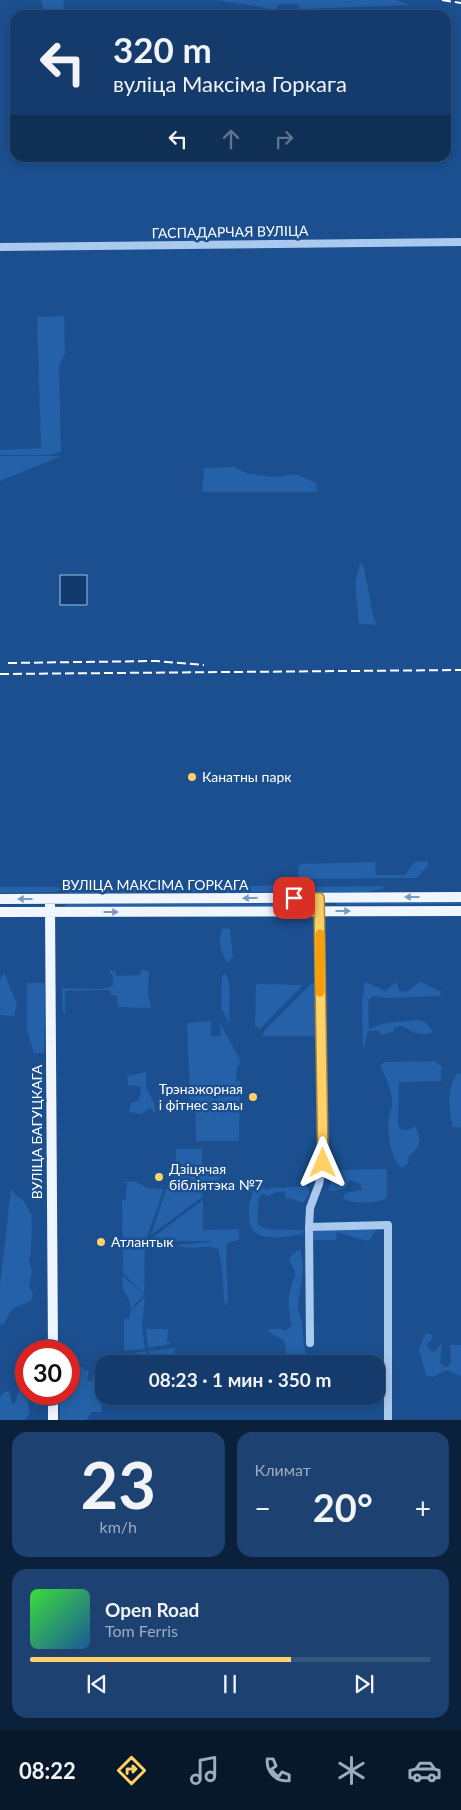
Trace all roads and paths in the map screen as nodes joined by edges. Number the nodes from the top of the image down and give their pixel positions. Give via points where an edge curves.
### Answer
1 (461, 242) edge
2 (0, 247) edge
3 (461, 897) edge
4 (319, 898) junction
5 (0, 899) edge
6 (50, 899) junction
7 (320, 911) junction
8 (461, 911) edge
9 (0, 912) edge
10 (50, 912) junction
11 (310, 1226) junction
12 (52, 1340) edge
13 (310, 1343) dead end
14 (53, 1405) edge
15 (53, 1420) edge
16 (388, 1420) edge

1 - 2 street, ГАСПАДАРЧАЯ ВУЛІЦА
3 -> 4 main road, ВУЛІЦА МАКСІМА ГОРКАГА
4 -> 6 main road, ВУЛІЦА МАКСІМА ГОРКАГА
4 - 7 street
6 -> 5 main road, ВУЛІЦА МАКСІМА ГОРКАГА
6 - 10 main road, ВУЛІЦА БАГУЦКАГА
7 -> 8 main road, ВУЛІЦА МАКСІМА ГОРКАГА
10 -> 7 main road, ВУЛІЦА МАКСІМА ГОРКАГА
7 - 11 street via 323,1163 310,1208
9 - 10 main road, ВУЛІЦА МАКСІМА ГОРКАГА
10 - 12 main road, ВУЛІЦА БАГУЦКАГА
11 - 13 street
11 - 16 street via 388,1225
14 - 15 main road

